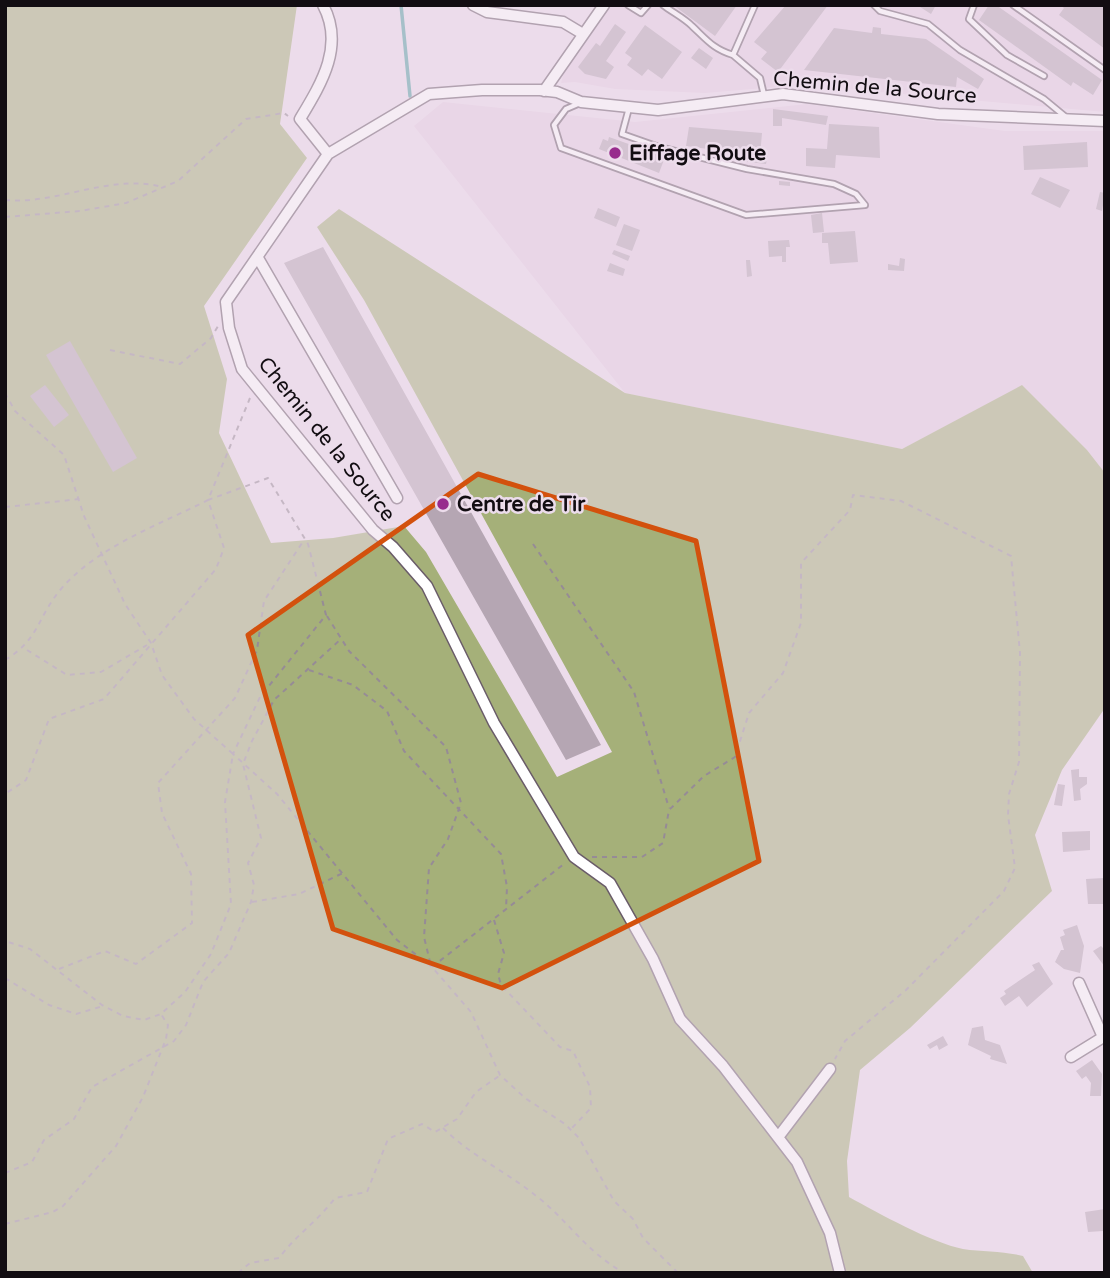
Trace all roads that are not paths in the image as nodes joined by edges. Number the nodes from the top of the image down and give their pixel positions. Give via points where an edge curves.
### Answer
1 (323, 5) edge
2 (473, 5) edge
3 (604, 5) edge
4 (628, 5) edge
5 (648, 5) edge
6 (663, 5) edge
7 (755, 5) edge
8 (874, 5) edge
9 (974, 5) edge
10 (1013, 5) edge
11 (583, 34) junction
12 (733, 55) junction
13 (1105, 70) edge
14 (1044, 76) dead end
15 (544, 90) junction
16 (764, 95) junction
17 (581, 102) junction
18 (630, 107) junction
19 (1070, 121) junction
20 (1105, 121) edge
21 (328, 154) junction
22 (258, 258) junction
23 (397, 498) dead end
24 (1079, 983) dead end
25 (1104, 1037) edge
26 (1071, 1057) dead end
27 (830, 1069) road end
28 (779, 1136) junction
29 (840, 1273) edge

1 - 21 street via 332,52 322,82 300,119
2 - 11 street via 487,12 563,22
3 - 11 street
4 - 5 lane via 641,13
6 - 12 lane via 718,50
7 - 12 lane
8 - 19 lane via 880,11 928,24 989,69 1044,99
9 - 14 lane via 969,19 1007,55
10 - 13 lane
11 - 15 street
12 - 16 lane via 760,78
15 - 17 street, Chemin de la Source
15 - 21 street, Chemin de la Source via 429,94
16 - 18 street, Chemin de la Source via 707,106
16 - 19 street, Chemin de la Source via 938,114
17 - 18 street, Chemin de la Source
17 - 18 lane via 566,109 554,125 561,148 746,215 865,205 856,194 834,184 747,169 622,134
19 - 20 street, Chemin de la Source
21 - 22 street, Chemin de la Source
22 - 23 street
22 - 28 street, Chemin de la Source via 226,302 242,369 373,530 427,586 494,723 574,857 610,883 680,1019
24 - 25 street
25 - 26 street
27 - 28 street
28 - 29 street, Chemin de la Source via 797,1162 830,1233

